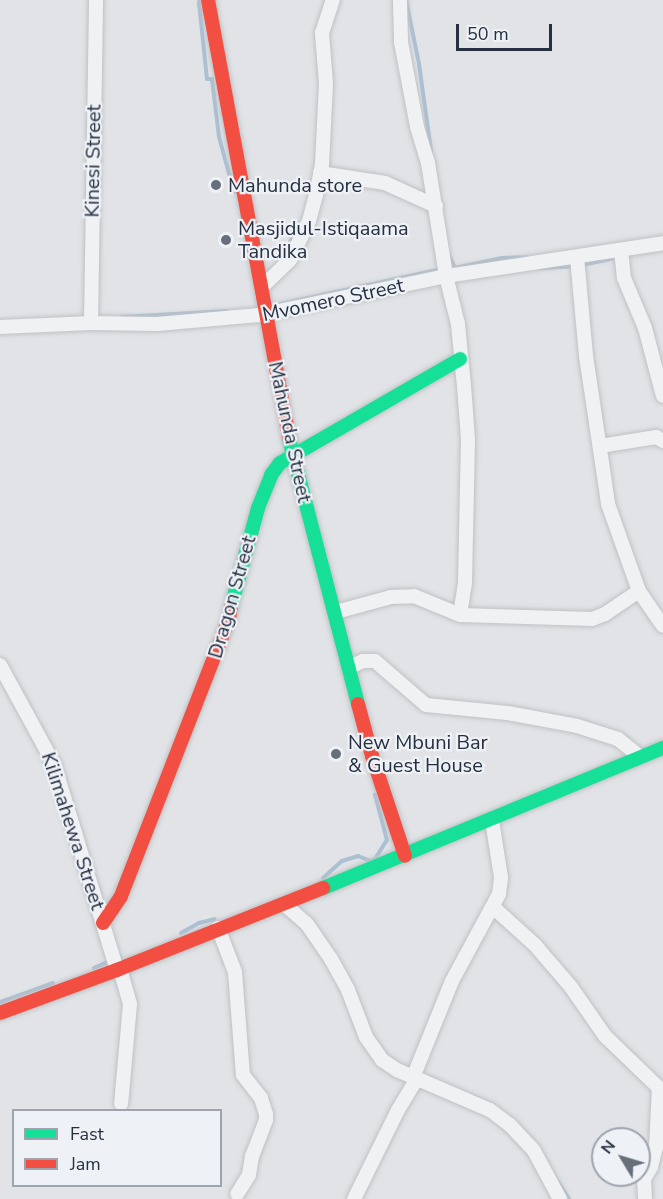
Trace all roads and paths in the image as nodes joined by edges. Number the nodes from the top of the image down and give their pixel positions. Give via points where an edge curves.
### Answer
1 (96, 0) edge
2 (208, 0) edge
3 (333, 0) edge
4 (400, 0) edge
5 (320, 173) junction
6 (436, 206) junction
7 (663, 243) edge
8 (621, 250) junction
9 (577, 257) junction
10 (446, 276) junction
11 (263, 286) junction
12 (267, 314) junction
13 (91, 323) junction
14 (0, 327) edge
15 (460, 359) junction
16 (663, 396) edge
17 (663, 439) edge
18 (600, 446) junction
19 (292, 456) junction
20 (639, 591) junction
21 (336, 612) junction
22 (460, 615) junction
23 (663, 626) edge
24 (0, 665) edge
25 (350, 667) junction
26 (663, 748) edge
27 (639, 756) junction
28 (492, 821) junction
29 (405, 856) junction
30 (284, 904) junction
31 (493, 906) junction
32 (103, 923) junction
33 (218, 928) junction
34 (119, 970) junction
35 (0, 1013) edge
36 (417, 1078) junction
37 (121, 1104) dead end
38 (237, 1194) dead end
39 (354, 1199) edge
40 (560, 1199) edge
41 (645, 1199) edge

1 - 13 street, Kinesi Street
2 - 11 street, Mahunda Street
3 - 5 street via 322,33 326,82
4 - 6 street via 401,42
5 - 6 street via 385,183
5 - 11 street via 309,220 290,260
6 - 10 street
7 - 8 street, Mvomero Street
8 - 9 street, Mvomero Street
8 - 16 street via 624,278 645,328
9 - 10 street, Mvomero Street
9 - 18 street via 586,356
10 - 12 street, Mvomero Street
10 - 15 street via 458,324
11 - 12 street, Mahunda Street
12 - 13 street, Mvomero Street via 157,324
12 - 19 street, Mahunda Street
13 - 14 street, Mvomero Street
15 - 19 street, Dragon Street
15 - 22 street via 468,439 465,583
17 - 18 street
18 - 20 street via 608,504
19 - 21 street, Mahunda Street
19 - 32 street, Dragon Street via 271,475 225,630 121,896
20 - 22 street via 592,619
20 - 23 street
21 - 22 street via 391,597 414,596
21 - 25 street, Mahunda Street
24 - 32 street, Kilimahewa Street via 54,764
25 - 27 street via 375,661 426,705 508,712 577,726 618,739
25 - 29 street, Mahunda Street via 372,756
26 - 27 street
27 - 28 street
28 - 29 street
28 - 31 street via 501,878
29 - 30 street
30 - 33 street
30 - 36 street via 307,924 331,958 376,1052 397,1070
31 - 36 street via 452,981 414,1075
31 - 41 street via 571,987 605,1036 659,1089 656,1147 644,1179
32 - 34 street, Kilimahewa Street
33 - 34 street
33 - 38 street via 235,972 243,1075 261,1098 266,1113 249,1176
34 - 35 street
34 - 37 street, Kilimahewa Street via 130,1004
36 - 39 street
36 - 40 street via 490,1110 510,1125 534,1151

